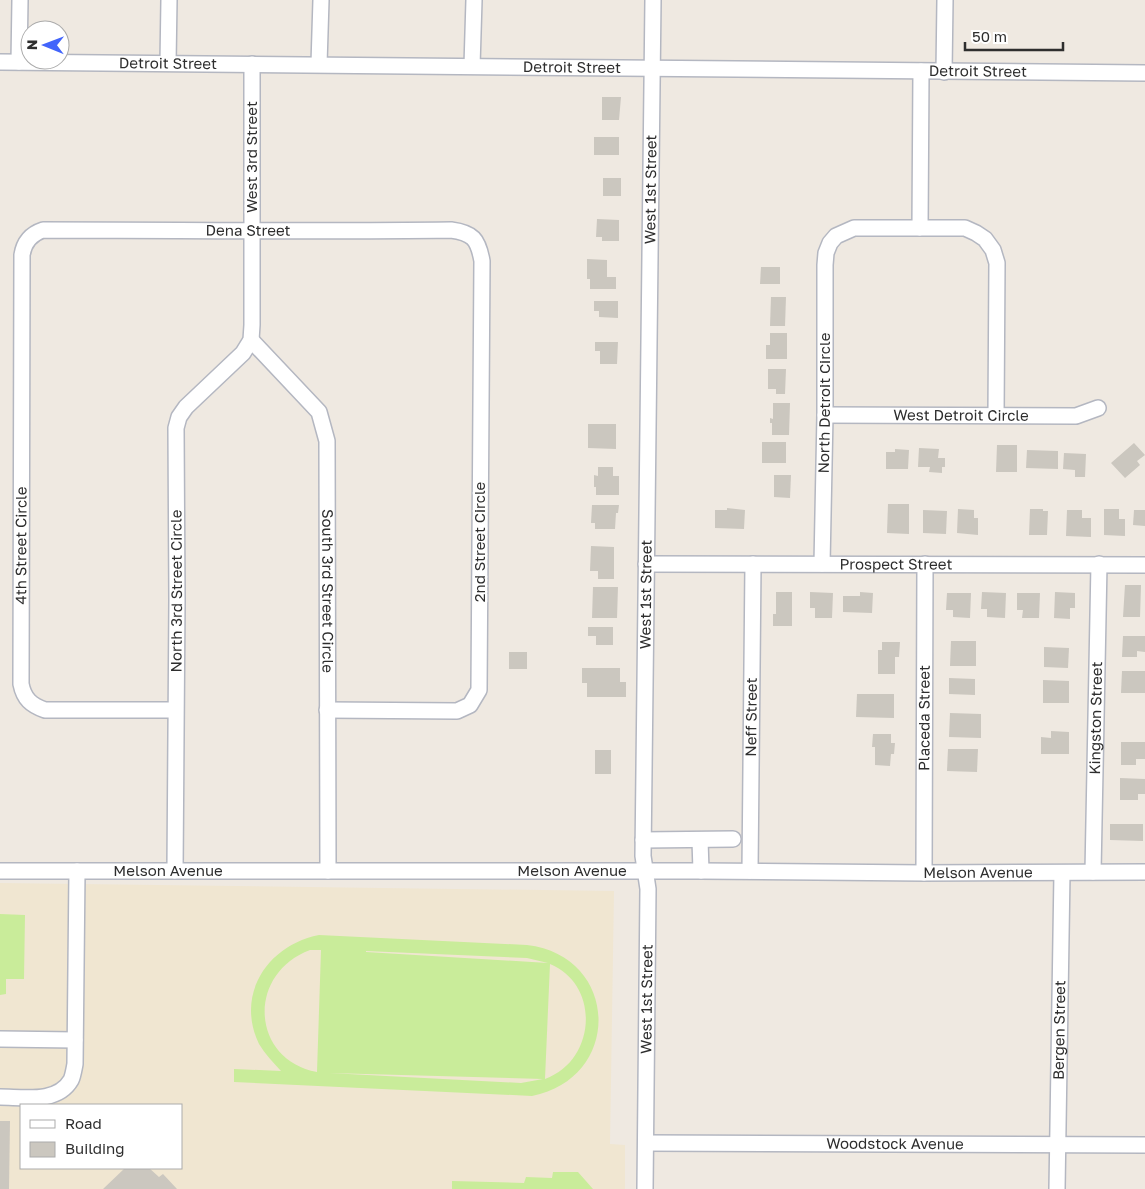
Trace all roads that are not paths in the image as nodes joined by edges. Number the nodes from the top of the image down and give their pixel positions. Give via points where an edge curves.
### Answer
1 (20, 0) edge
2 (169, 0) edge
3 (321, 0) edge
4 (474, 0) edge
5 (653, 0) edge
6 (945, 0) edge
7 (0, 62) edge
8 (18, 62) junction
9 (168, 63) junction
10 (252, 64) junction
11 (319, 64) junction
12 (472, 66) junction
13 (652, 68) junction
14 (921, 71) junction
15 (944, 72) junction
16 (1145, 73) edge
17 (920, 228) junction
18 (252, 230) junction
19 (471, 236) joint
20 (28, 239) joint
21 (251, 340) junction
22 (1098, 408) dead end
23 (825, 415) junction
24 (996, 416) junction
25 (646, 564) junction
26 (753, 564) junction
27 (822, 564) junction
28 (925, 564) junction
29 (1099, 564) junction
30 (1145, 565) edge
31 (176, 710) junction
32 (327, 710) junction
33 (733, 838) dead end
34 (643, 840) junction
35 (700, 840) junction
36 (0, 870) edge
37 (175, 870) junction
38 (77, 871) junction
39 (328, 871) junction
40 (645, 871) junction
41 (701, 871) junction
42 (750, 871) junction
43 (1093, 872) junction
44 (1145, 872) edge
45 (924, 873) junction
46 (1062, 873) junction
47 (0, 1039) edge
48 (75, 1040) junction
49 (0, 1097) edge
50 (646, 1143) junction
51 (1057, 1145) junction
52 (1145, 1145) edge
53 (644, 1189) edge
54 (1056, 1189) edge

1 - 8 street
2 - 9 street
3 - 11 street
4 - 12 street
5 - 13 street, West 1st Street
6 - 15 street
7 - 8 street, Detroit Street
8 - 9 street, Detroit Street
9 - 10 street, Detroit Street
10 - 11 street, Detroit Street
10 - 18 street, West 3rd Street
11 - 12 street, Detroit Street
12 - 13 street, Detroit Street
13 - 14 street, Detroit Street
13 - 25 street, West 1st Street
14 - 15 street, Detroit Street
14 - 17 street
15 - 16 street, Detroit Street
17 - 23 street, North Detroit Circle via 854,228 836,236 830,244 825,264
17 - 24 street via 965,228 985,239 993,250 997,263
18 - 19 street, Dena Street via 451,230
18 - 20 street, Dena Street via 43,230
18 - 21 street, West 3rd Street
19 - 32 street, 2nd Street Circle via 479,246 482,261 479,690 470,705 457,711
20 - 31 street, 4th Street Circle via 22,255 23,694 36,707 45,710
21 - 31 street, North 3rd Street Circle via 243,353 186,407 176,428
21 - 32 street, South 3rd Street Circle via 319,412 327,441
22 - 24 street, West Detroit Circle via 1076,416
23 - 24 street, West Detroit Circle
23 - 27 street, North Detroit Circle
25 - 26 street, Prospect Street
25 - 34 street, West 1st Street
26 - 27 street, Prospect Street
26 - 42 street, Neff Street
27 - 28 street, Prospect Street
28 - 29 street, Prospect Street
28 - 45 street, Placeda Street
29 - 30 street, Prospect Street
29 - 43 street, Kingston Street
31 - 37 street, North 3rd Street Circle
32 - 39 street, South 3rd Street Circle
33 - 35 street
34 - 35 street
34 - 40 street, West 1st Street
35 - 41 street
36 - 38 street, Melson Avenue
37 - 38 street, Melson Avenue
37 - 39 street, Melson Avenue
38 - 48 street
39 - 40 street, Melson Avenue
40 - 41 street, Melson Avenue
40 - 50 street, West 1st Street via 648,889
41 - 42 street, Melson Avenue
42 - 45 street, Melson Avenue
43 - 44 street, Melson Avenue
43 - 46 street, Melson Avenue
45 - 46 street, Melson Avenue
46 - 51 street, Bergen Street
47 - 48 street
48 - 49 street via 75,1064 71,1080 63,1090 39,1098
50 - 51 street, Woodstock Avenue
50 - 53 street, West 1st Street
51 - 52 street, Woodstock Avenue
51 - 54 street, Bergen Street

